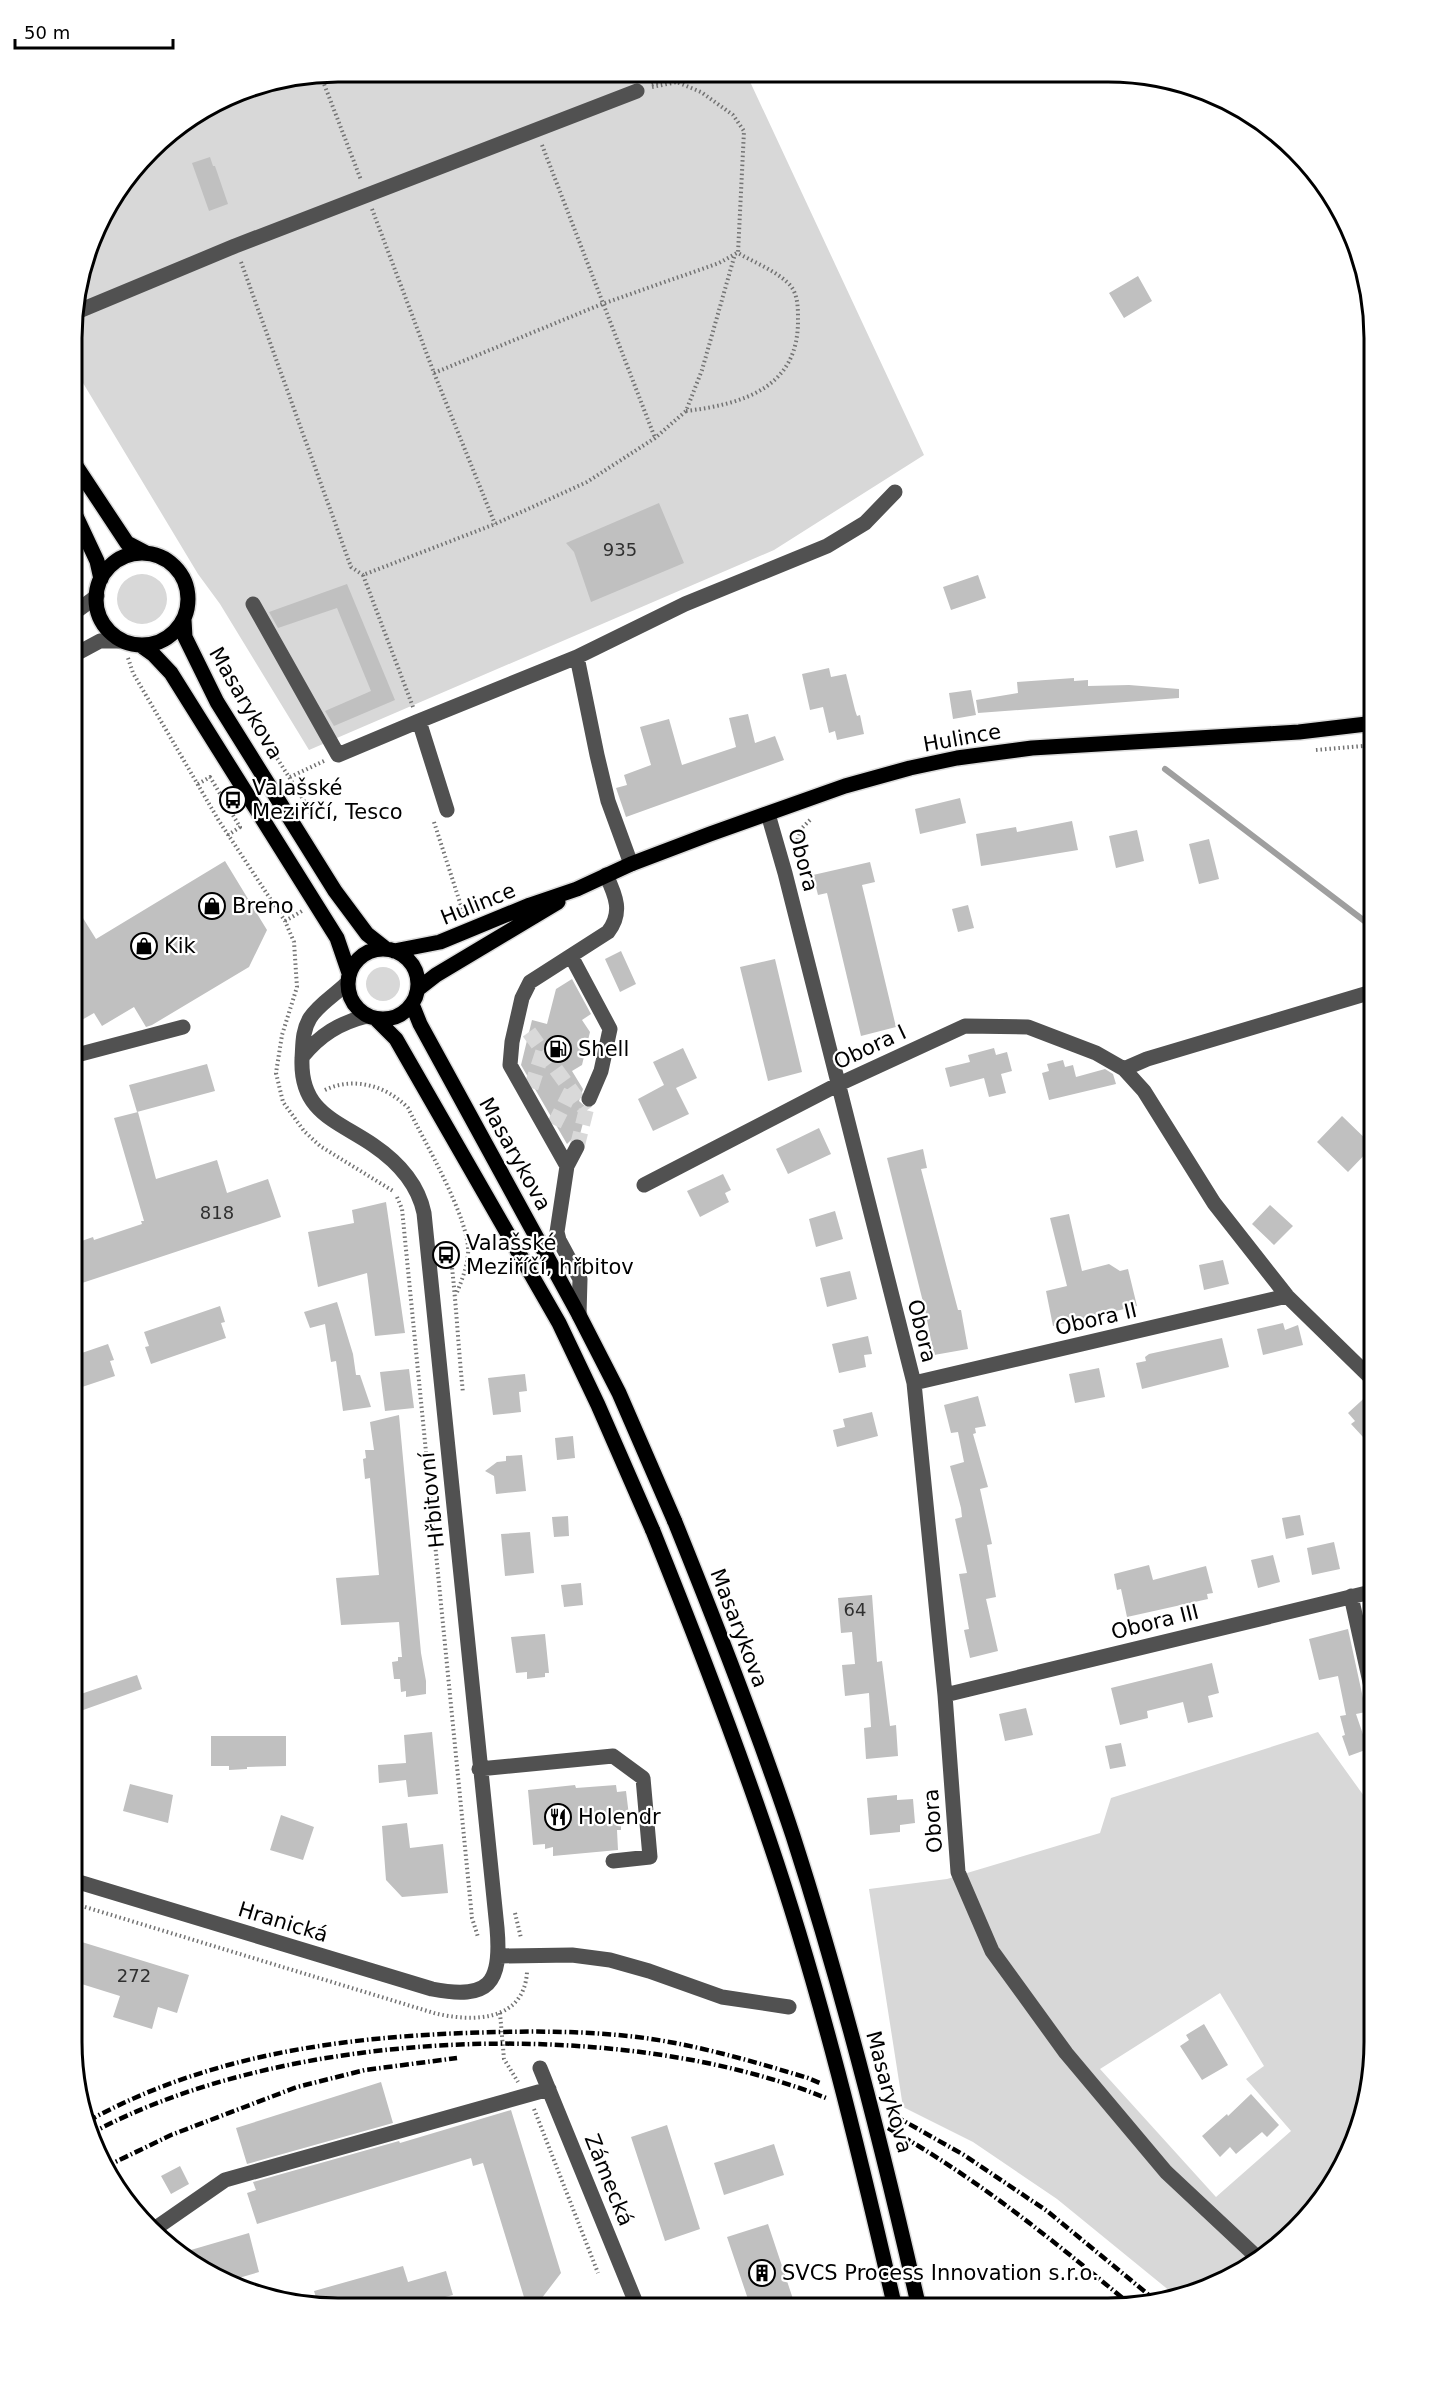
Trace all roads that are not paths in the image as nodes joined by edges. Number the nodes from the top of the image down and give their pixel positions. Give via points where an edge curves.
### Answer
1 (637, 91) road end
2 (85, 309) edge
3 (82, 475) edge
4 (895, 492) dead end
5 (82, 529) edge
6 (146, 553) junction
7 (101, 579) junction
8 (97, 596) junction
9 (253, 604) dead end
10 (82, 607) edge
11 (184, 620) junction
12 (122, 640) junction
13 (140, 645) junction
14 (82, 651) edge
15 (577, 657) junction
16 (419, 721) junction
17 (1364, 725) edge
18 (447, 810) dead end
19 (768, 814) junction
20 (631, 864) junction
21 (606, 875) junction
22 (577, 889) junction
23 (390, 950) junction
24 (571, 956) junction
25 (348, 978) junction
26 (418, 989) junction
27 (1364, 995) edge
28 (412, 1004) junction
29 (517, 1017) junction
30 (372, 1018) junction
31 (183, 1027) dead end
32 (529, 1032) tunnel mouth
33 (82, 1054) edge
34 (302, 1057) junction
35 (1124, 1069) junction
36 (837, 1085) junction
37 (589, 1099) tunnel mouth
38 (577, 1147) tunnel mouth
39 (567, 1166) junction
40 (644, 1185) dead end
41 (1287, 1296) junction
42 (579, 1315) junction
43 (1364, 1371) edge
44 (914, 1383) junction
45 (1364, 1593) edge
46 (1350, 1596) junction
47 (1364, 1660) edge
48 (945, 1695) junction
49 (479, 1769) junction
50 (614, 1861) dead end
51 (82, 1883) edge
52 (499, 1956) junction
53 (789, 2007) dead end
54 (540, 2068) dead end
55 (549, 2089) junction
56 (160, 2225) edge
57 (1253, 2254) edge
58 (634, 2298) edge
59 (893, 2298) edge
60 (917, 2298) edge

1 - 2 street via 235,246
3 - 6 main road, Masarykova via 127,543
4 - 15 street via 865,523 827,546 685,604
5 - 7 main road
6 - 7 main road via 120,559
6 - 11 main road, Masarykova via 171,563 182,576 189,602
7 - 8 main road
8 - 10 street
8 - 12 main road via 102,622
9 - 16 street via 338,755
11 - 13 main road via 166,639
11 - 23 main road, Masarykova via 185,637 217,702 335,891 367,934
12 - 13 main road
12 - 14 street via 100,641
13 - 25 main road via 171,673 338,939
15 - 16 street
15 - 20 street via 608,801
16 - 18 street
17 - 19 main road, Hulince via 1077,744 969,756 879,776
19 - 20 main road, Hulince
19 - 36 street, Obora
20 - 21 main road, Hulince
21 - 22 main road, Hulince
21 - 24 street via 618,909 613,926
22 - 23 main road, Hulince via 440,942
22 - 26 main road, Hulince
23 - 25 main road via 367,952 353,965
23 - 26 main road via 413,966
24 - 29 street via 530,982
24 - 37 street via 610,1029 601,1071
25 - 30 main road via 352,1003
25 - 34 street, Hřbitovní via 311,1016
26 - 28 main road
27 - 35 street
28 - 30 main road via 396,1017
28 - 42 main road, Masarykova
29 - 32 street
29 - 39 street via 510,1065 550,1127
30 - 34 street via 346,1022 328,1031
30 - 59 main road, Masarykova, bridge via 396,1039 559,1323 653,1531 715,1686 777,1863 862,2162
31 - 33 street
34 - 49 street, Hřbitovní via 304,1084 316,1106 388,1156 409,1178 421,1199
35 - 36 street, Obora I via 1096,1053 1028,1027 965,1026
35 - 41 street, Obora I via 1144,1091 1214,1203
36 - 40 street, Obora I
36 - 44 street, Obora
38 - 39 street
39 - 42 street via 557,1232 580,1280
41 - 43 street, Obora I
41 - 44 street, Obora II
42 - 60 main road, Masarykova, bridge via 619,1393 675,1522 737,1677 792,1835 885,2156
44 - 48 street, Obora
45 - 46 street, Obora III
46 - 47 street
46 - 48 street, Obora III
48 - 57 street, Obora via 958,1872 992,1951 1066,2053 1166,2172
49 - 50 street via 613,1756 643,1778 650,1857
49 - 52 street, Hřbitovní
51 - 52 street, Hranická via 432,1989 475,1992 494,1974
52 - 53 street via 572,1955 610,1960 722,1997
54 - 55 street, Zámecká
55 - 56 street via 225,2180
55 - 58 street, Zámecká

